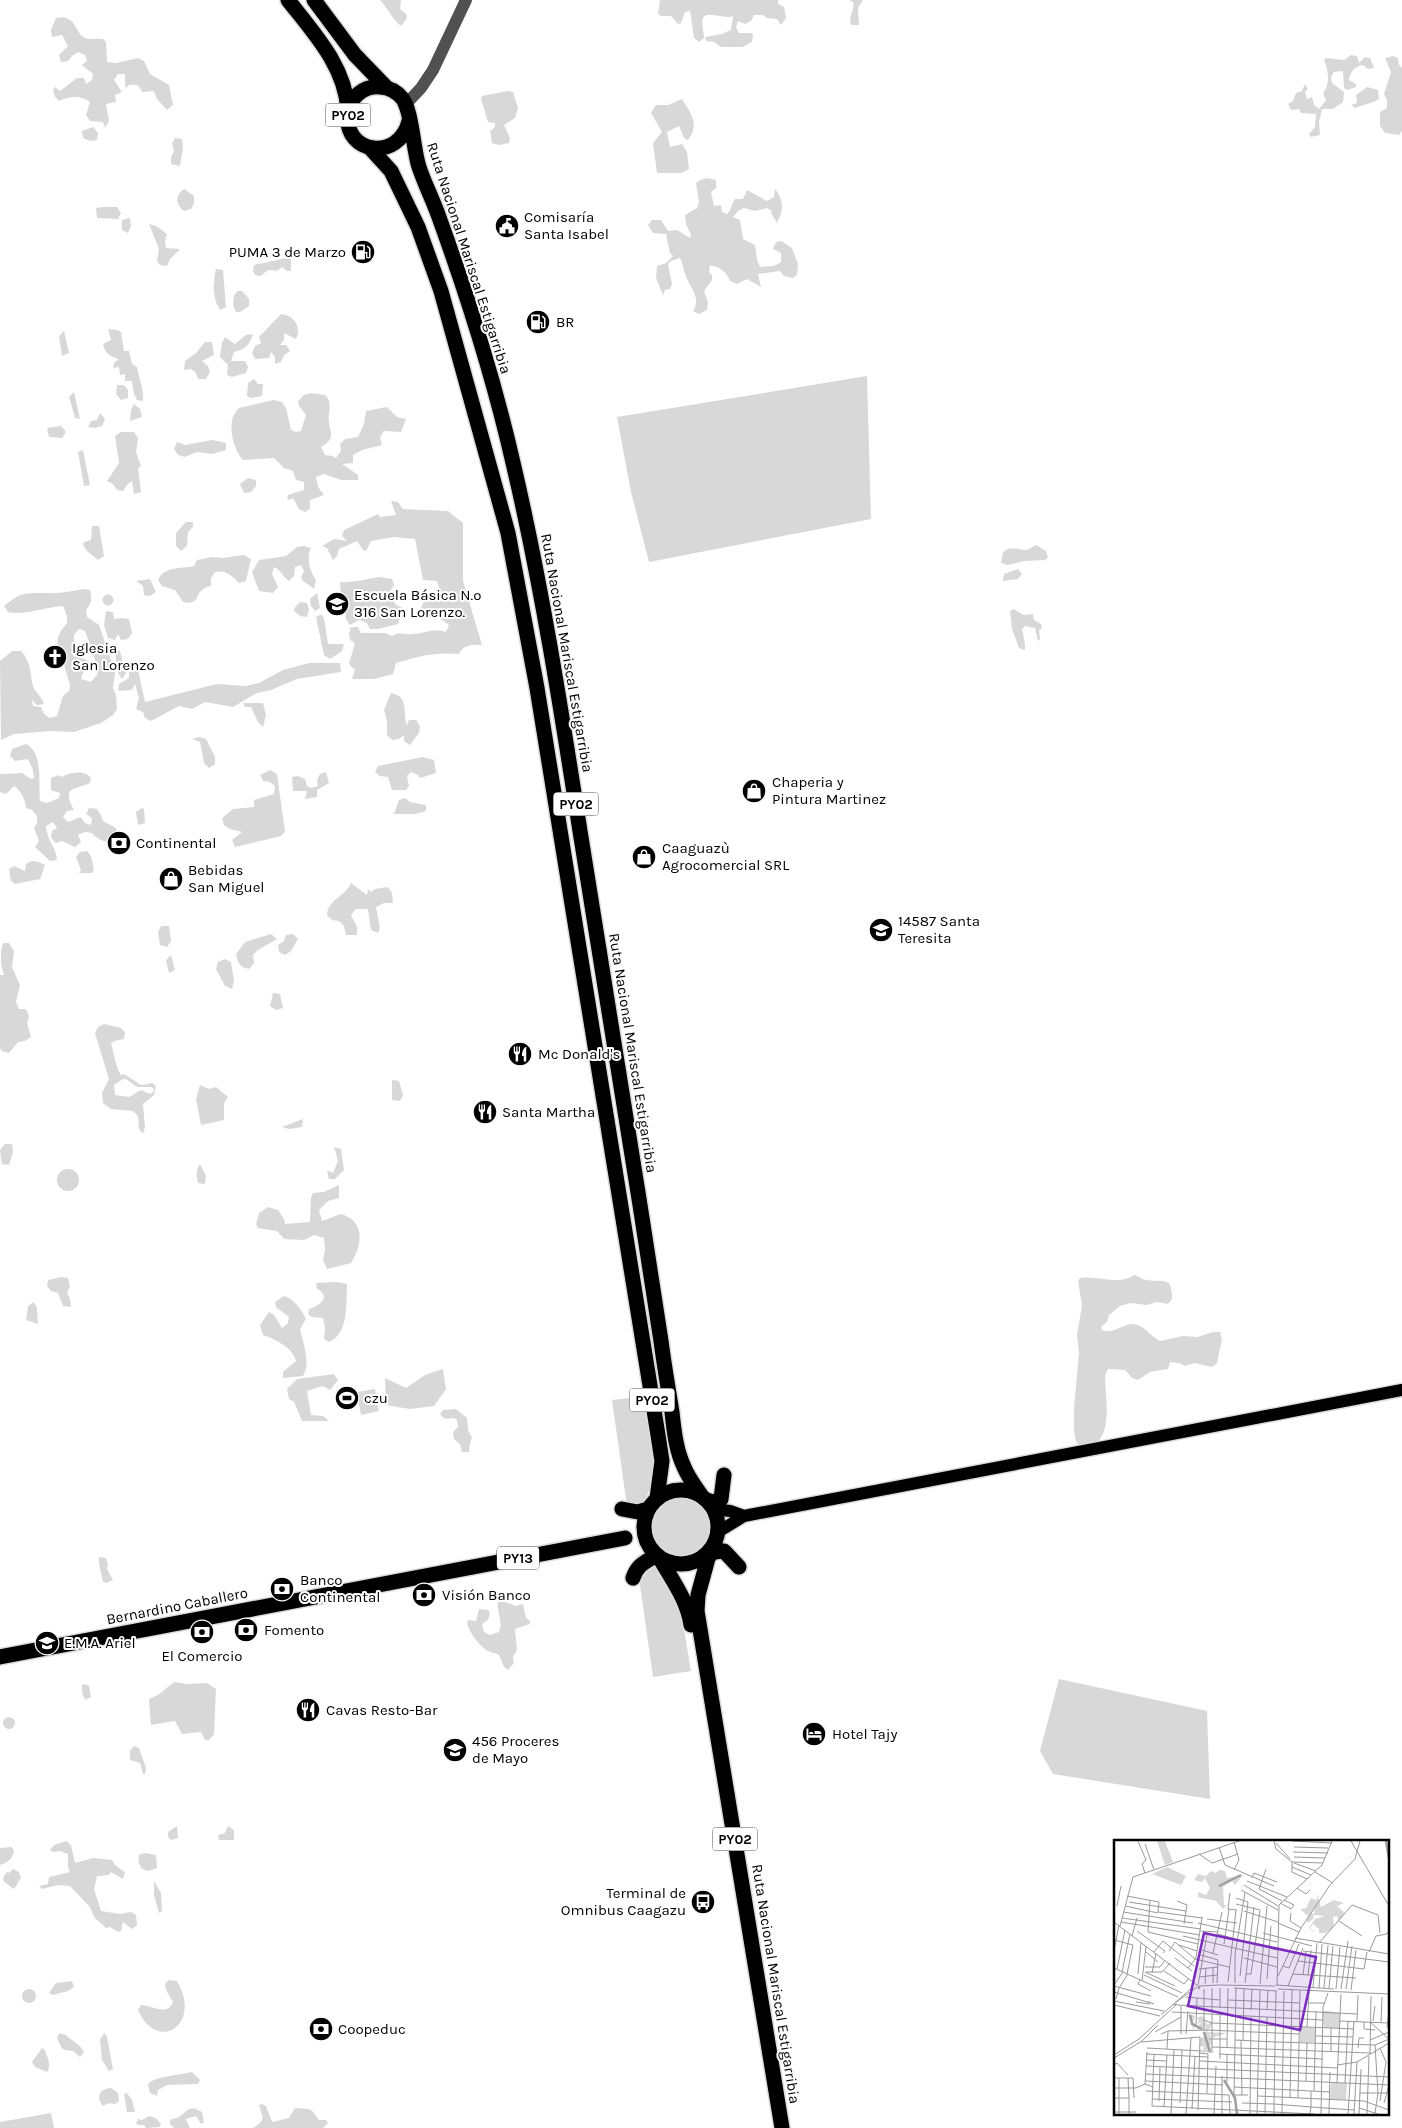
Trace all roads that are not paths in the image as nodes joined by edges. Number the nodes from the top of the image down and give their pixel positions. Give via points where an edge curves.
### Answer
1 (288, 0) edge
2 (314, 0) edge
3 (466, 0) edge
4 (387, 88) junction
5 (406, 104) junction
6 (348, 110) junction
7 (409, 121) junction
8 (370, 148) junction
9 (1402, 1390) edge
10 (724, 1475) dead end
11 (707, 1501) junction
12 (650, 1507) junction
13 (622, 1510) dead end
14 (744, 1516) junction
15 (718, 1532) junction
16 (625, 1538) junction
17 (709, 1554) junction
18 (657, 1555) junction
19 (739, 1567) dead end
20 (633, 1578) dead end
21 (0, 1657) edge
22 (772, 2128) edge
23 (782, 2128) edge

1 - 6 highway, PY02 via 337,66
2 - 4 highway via 355,55
3 - 5 street via 432,70
4 - 5 highway
4 - 6 highway, PY02 via 363,91 355,97
5 - 7 highway, PY02
6 - 8 highway, PY02 via 352,135
7 - 8 highway, PY02 via 406,132 394,144
7 - 11 highway, Ruta Nacional Mariscal Estigarribia / PY02 via 418,165 440,219 491,379 528,530 552,655 676,1445 684,1469
8 - 12 highway, PY02 via 391,171 418,227 441,291 508,533 537,688 662,1461
9 - 14 main road
10 - 11 highway via 720,1499
11 - 12 highway via 694,1491 678,1489 671,1490
11 - 14 main road
11 - 15 highway, PY02 via 718,1520
12 - 13 highway via 638,1512
12 - 16 highway
12 - 18 highway, PY02 via 644,1530 649,1546
14 - 15 main road
15 - 17 highway, PY02
16 - 18 highway
16 - 21 highway, Bernardino Caballero / PY13
17 - 18 highway via 686,1564 672,1563
17 - 19 highway via 724,1551
17 - 23 highway, Ruta Nacional Mariscal Estigarribia / PY02 via 697,1611
18 - 20 highway via 641,1563
18 - 22 highway, Ruta Nacional Mariscal Estigarribia / PY02 via 681,1594 690,1617 726,1823

